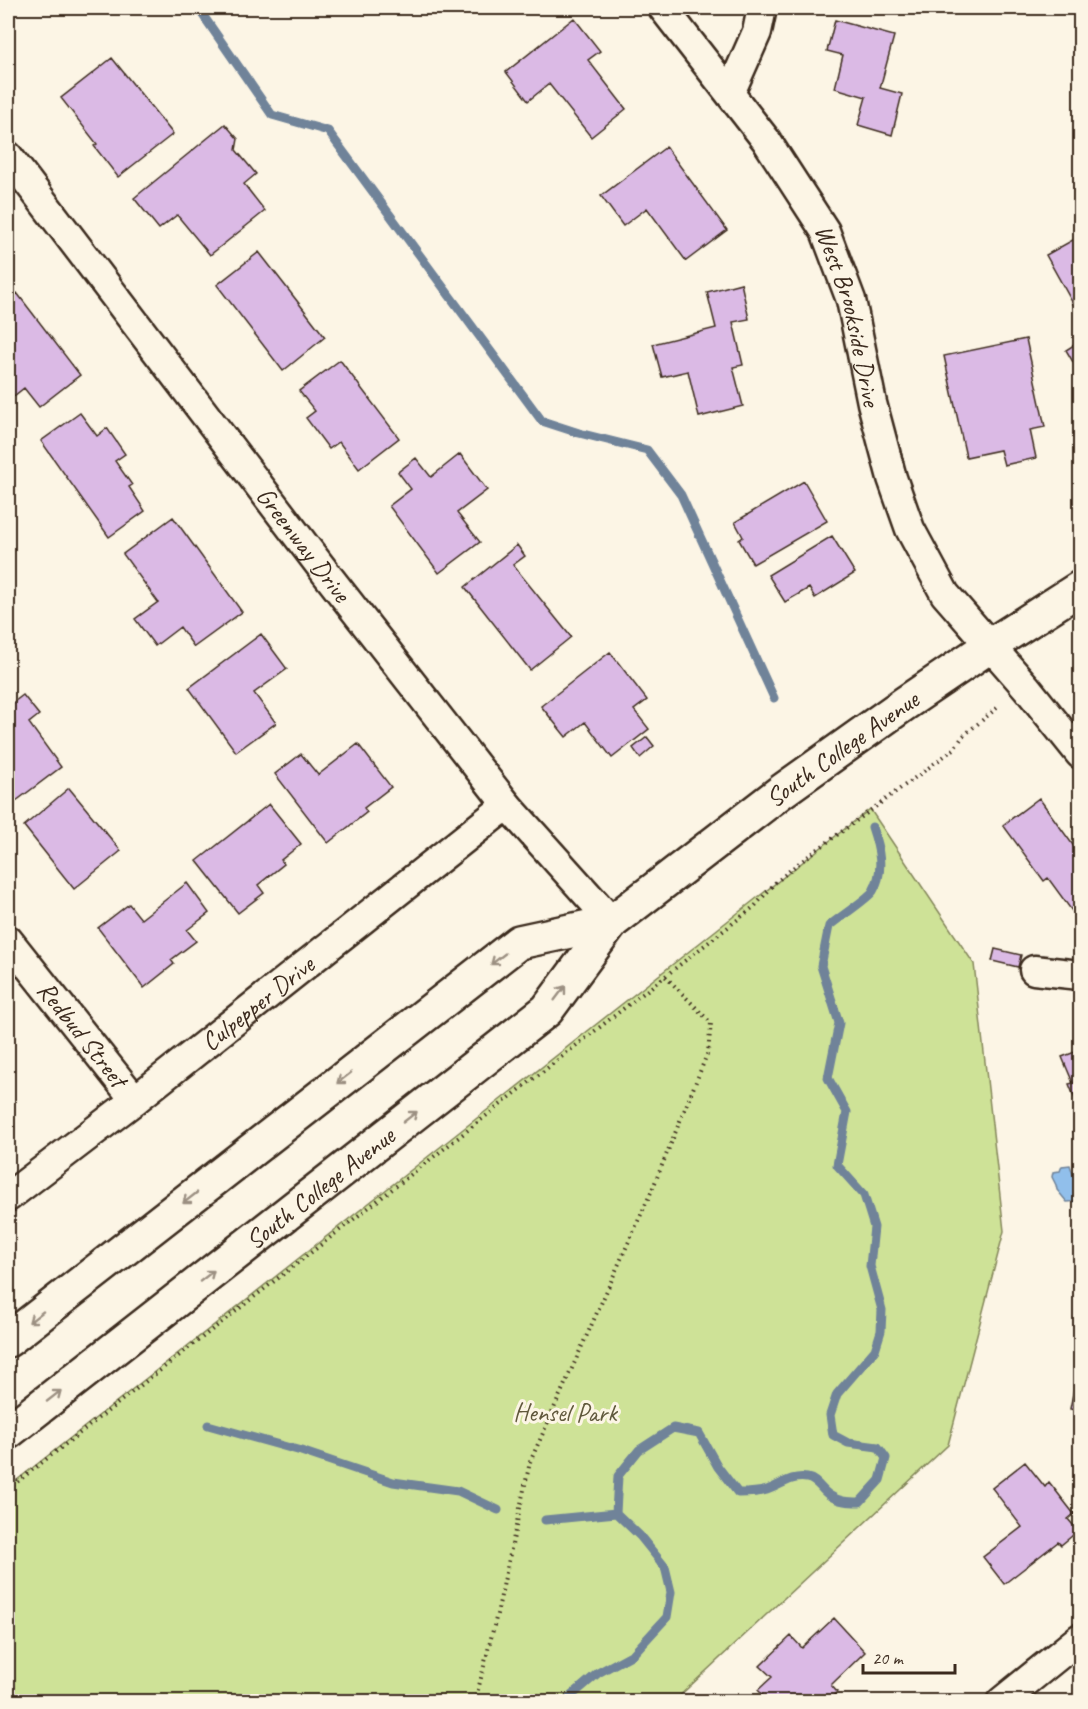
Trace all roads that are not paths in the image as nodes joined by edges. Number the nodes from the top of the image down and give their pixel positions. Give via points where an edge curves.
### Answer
1 (663, 8) edge
2 (762, 8) edge
3 (730, 93) junction
4 (8, 156) edge
5 (1080, 588) edge
6 (991, 645) junction
7 (1080, 754) edge
8 (507, 805) junction
9 (612, 922) junction
10 (8, 940) edge
11 (1034, 970) dead end
12 (1080, 975) edge
13 (135, 1100) junction
14 (8, 1197) edge
15 (8, 1340) edge
16 (8, 1432) edge
17 (1080, 1638) edge
18 (1001, 1701) edge

1 - 3 street, West Brookside Drive
2 - 3 street via 757,32
3 - 6 street, West Brookside Drive via 766,140 825,231 851,300 875,413 910,529 945,594
4 - 8 street, Greenway Drive
5 - 6 main road, South College Avenue
6 - 7 street, West Brookside Drive
6 - 9 main road, South College Avenue via 782,790
8 - 9 street, Greenway Drive
8 - 13 street, Culpepper Drive
9 -> 15 main road, South College Avenue via 519,942
16 -> 9 main road, South College Avenue via 547,1010
10 - 13 street, Redbud Street
11 - 12 street
13 - 14 street, Culpepper Drive
17 - 18 street

